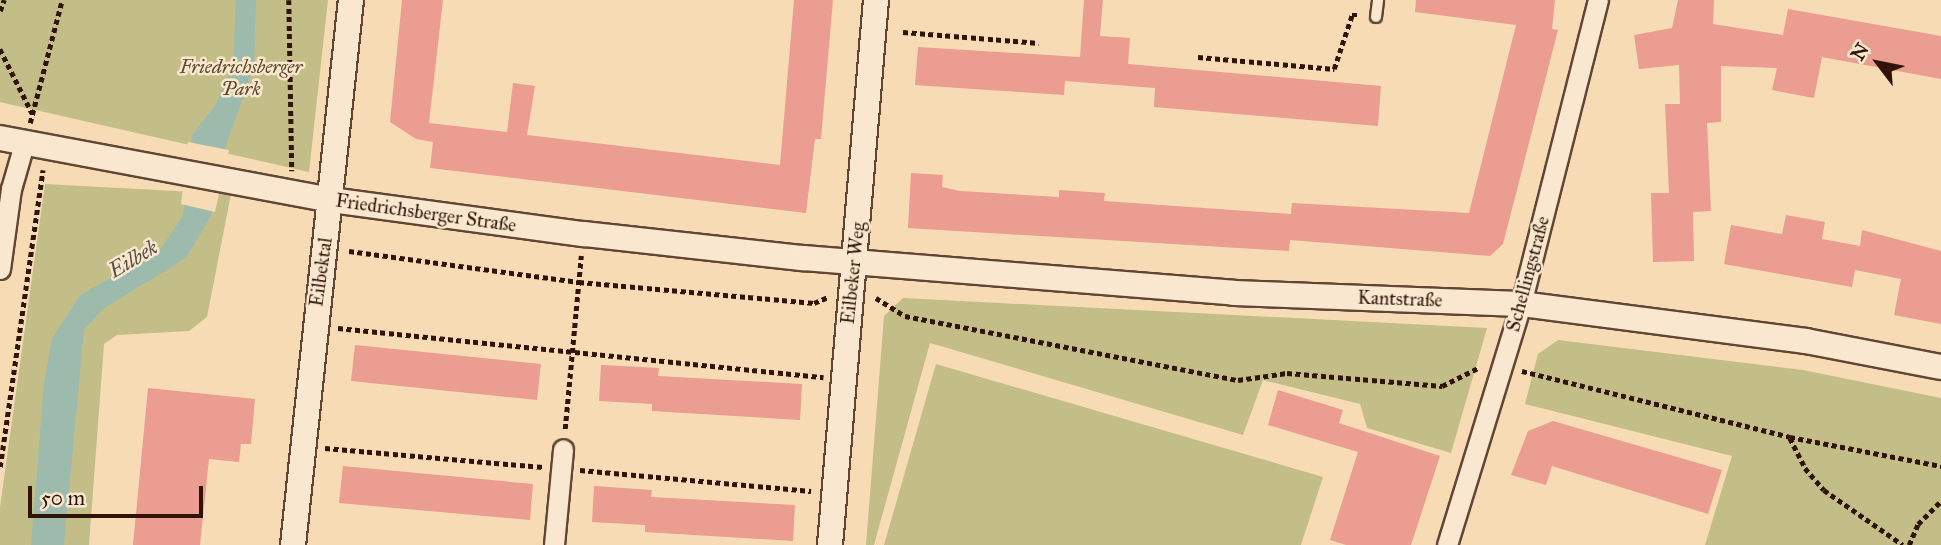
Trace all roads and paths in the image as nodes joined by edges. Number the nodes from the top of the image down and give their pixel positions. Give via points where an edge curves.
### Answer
1 (4, 0) edge
2 (62, 0) edge
3 (289, 0) edge
4 (351, 0) edge
5 (876, 0) edge
6 (1378, 0) edge
7 (1598, 0) edge
8 (0, 11) edge
9 (1376, 17) joint
10 (904, 32) dead end
11 (1039, 43) dead end
12 (0, 49) edge
13 (1198, 57) dead end
14 (32, 113) junction
15 (0, 138) edge
16 (35, 146) junction
17 (293, 193) junction
18 (331, 200) junction
19 (352, 240) dead end
20 (855, 262) junction
21 (0, 269) edge
22 (579, 282) junction
23 (836, 295) dead end
24 (876, 298) dead end
25 (1521, 304) junction
26 (314, 325) junction
27 (572, 348) junction
28 (1502, 367) junction
29 (1941, 367) edge
30 (842, 379) junction
31 (1790, 437) junction
32 (563, 449) joint
33 (1941, 466) edge
34 (0, 467) edge
35 (1941, 501) edge
36 (293, 545) edge
37 (554, 545) edge
38 (830, 545) edge
39 (1447, 545) edge
40 (1906, 545) edge

1 - 8 path
2 - 14 path
3 - 17 path
4 - 18 street, Eilbektal
5 - 20 street, Eilbeker Weg
6 - 9 lane
7 - 25 street, Schellingstraße
9 - 13 path via 1352,15 1334,69
10 - 11 path
12 - 14 path
14 - 16 path
15 - 16 street, Friedrichsberger Straße
16 - 17 street, Friedrichsberger Straße
16 - 21 street via 11,189
16 - 34 path
17 - 18 street, Friedrichsberger Straße
18 - 20 street, Friedrichsberger Straße via 584,234
18 - 26 street, Eilbektal
19 - 22 path via 349,252
20 - 25 street, Kantstraße via 1234,293
20 - 30 street, Eilbeker Weg
22 - 23 path via 814,303
22 - 27 path
24 - 28 path via 905,316 1238,380 1287,373 1442,386 1485,364
25 - 28 street, Schellingstraße
25 - 29 street, Kantstraße via 1806,341
26 - 27 path
26 - 36 street, Eilbektal
27 - 30 path
27 - 32 path
28 - 31 path
28 - 39 street, Schellingstraße
30 - 38 street, Eilbeker Weg
31 - 33 path
31 - 40 path via 1805,468 1824,490
32 - 37 street
35 - 40 path via 1918,524

